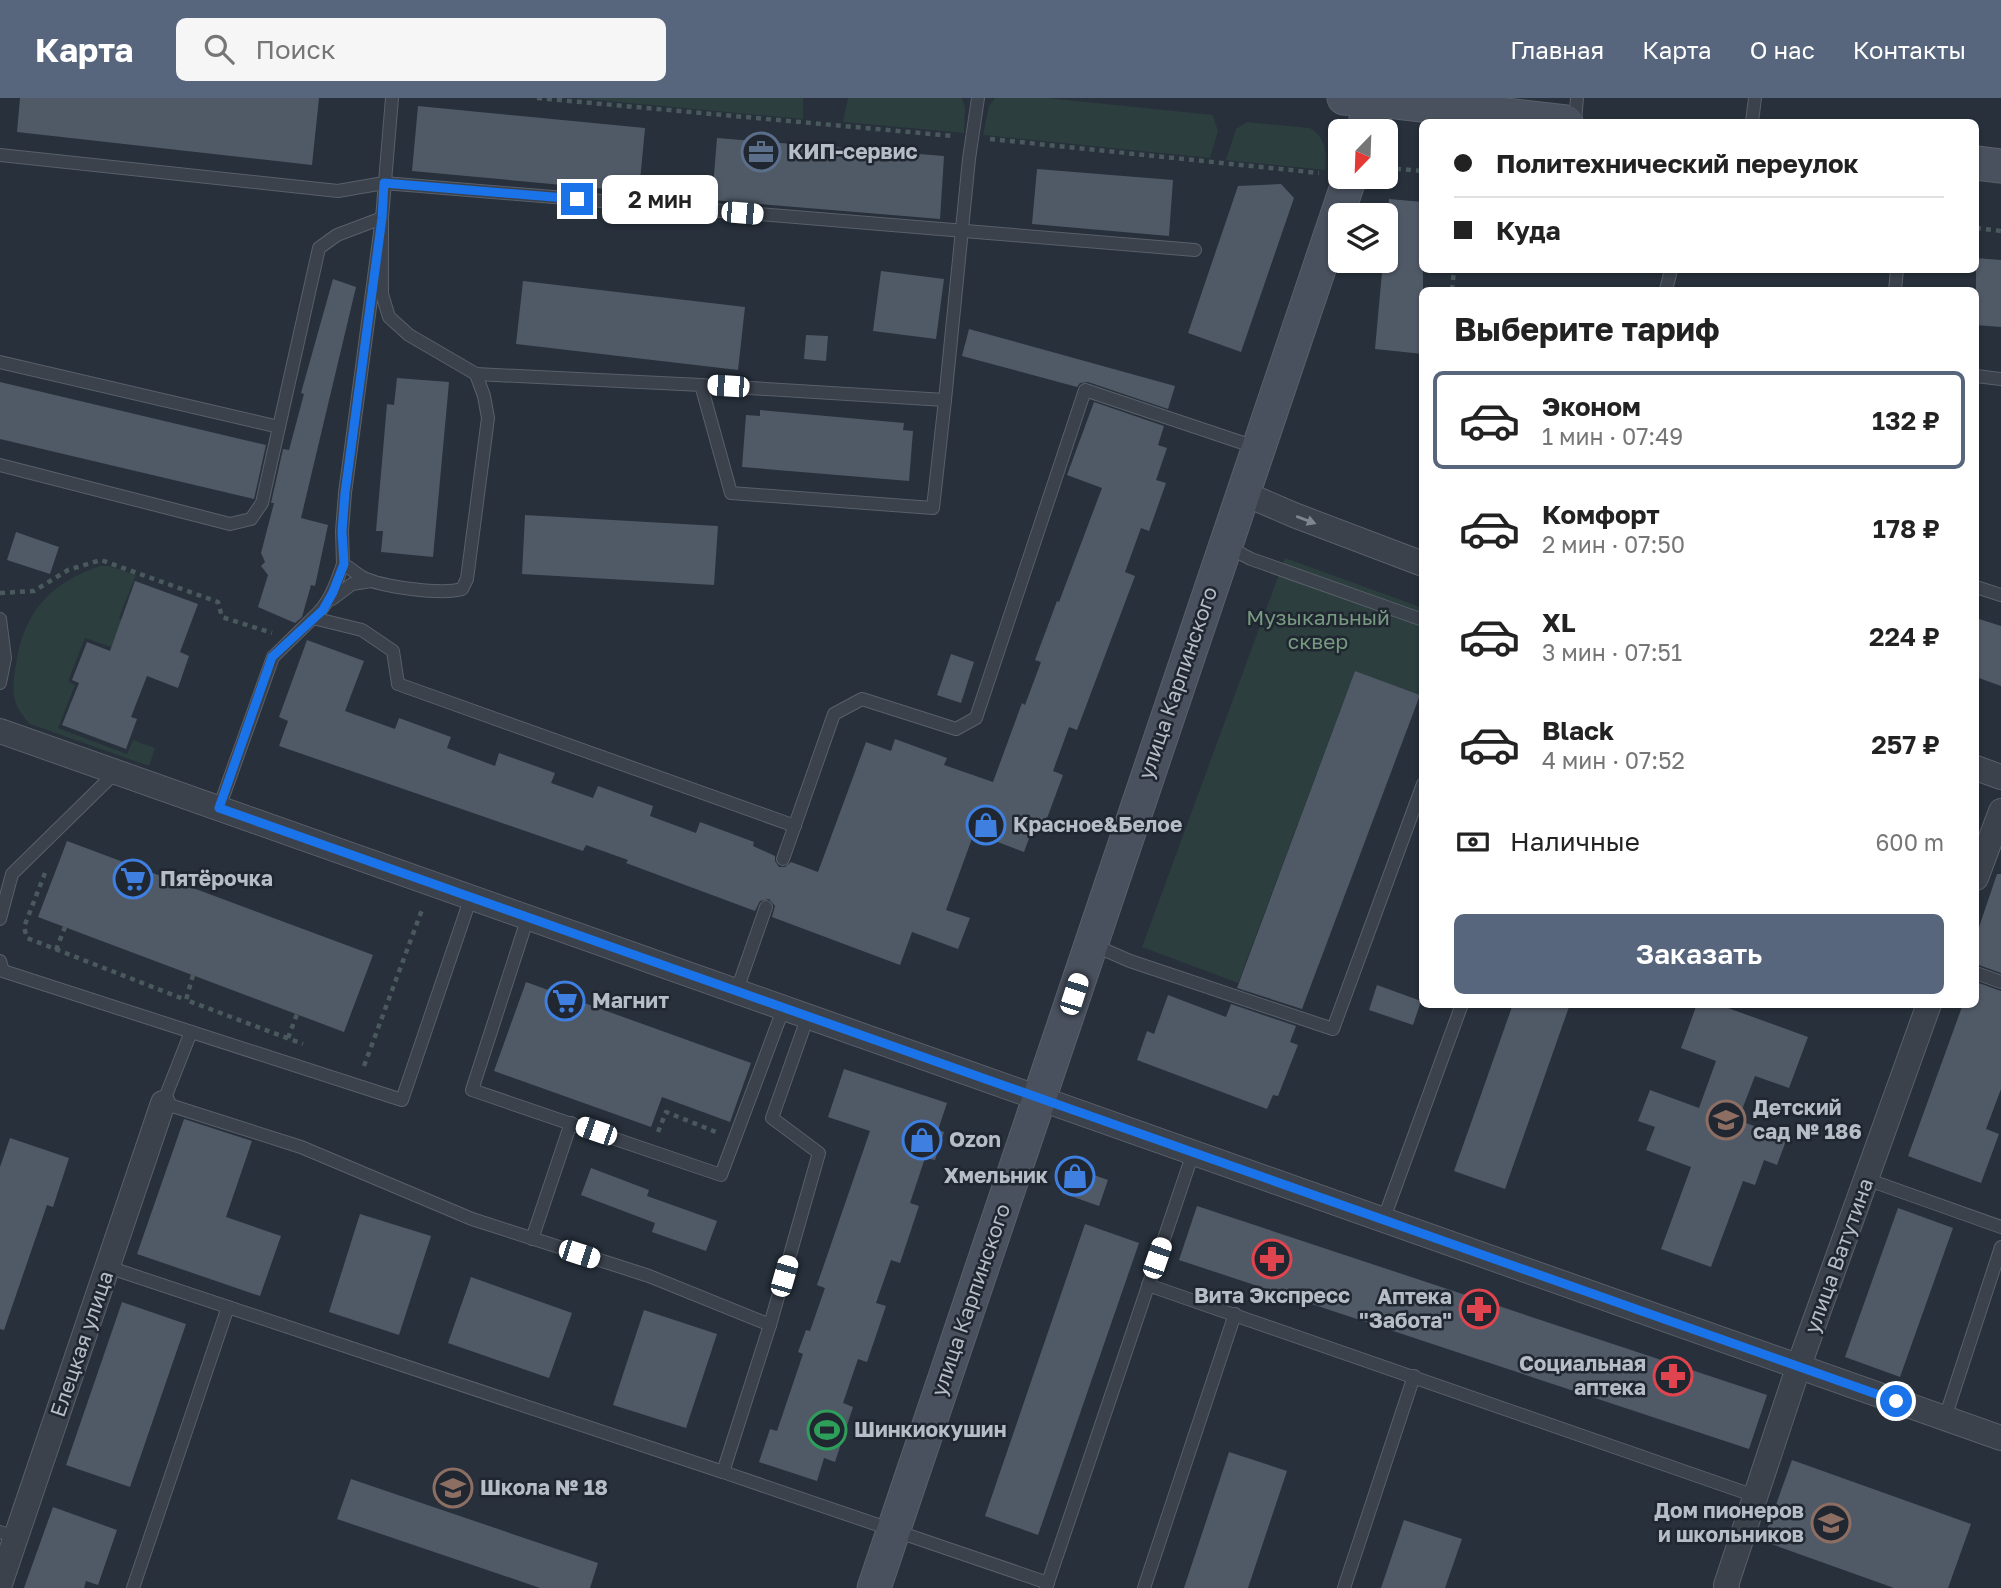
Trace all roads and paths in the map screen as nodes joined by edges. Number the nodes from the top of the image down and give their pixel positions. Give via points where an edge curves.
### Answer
1 (392, 98) edge
2 (537, 98) edge
3 (978, 98) edge
4 (1577, 98) edge
5 (1755, 98) edge
6 (1359, 110) edge
7 (1541, 119) edge
8 (1575, 119) edge
9 (1752, 119) edge
10 (973, 137) junction
11 (0, 155) edge
12 (1979, 163) edge
13 (2001, 166) edge
14 (1398, 169) edge
15 (1419, 172) edge
16 (1328, 174) edge
17 (384, 183) junction
18 (1336, 189) edge
19 (382, 218) junction
20 (1979, 228) edge
21 (2001, 231) edge
22 (962, 232) junction
23 (1195, 250) dead end
24 (0, 362) edge
25 (476, 374) junction
26 (1979, 376) edge
27 (2001, 379) edge
28 (701, 384) junction
29 (945, 400) junction
30 (279, 427) junction
31 (1258, 448) junction
32 (0, 464) edge
33 (1243, 493) junction
34 (1224, 545) junction
35 (1419, 562) edge
36 (344, 564) junction
37 (373, 580) junction
38 (1979, 588) edge
39 (0, 593) edge
40 (2001, 596) edge
41 (318, 614) junction
42 (0, 619) edge
43 (1419, 619) edge
44 (287, 642) junction
45 (0, 683) edge
46 (0, 731) edge
47 (1979, 769) edge
48 (117, 772) junction
49 (2001, 777) edge
50 (1419, 794) edge
51 (219, 808) junction
52 (2001, 811) edge
53 (795, 826) junction
54 (783, 859) dead end
55 (49, 863) dead end
56 (1979, 870) edge
57 (432, 883) junction
58 (471, 897) junction
59 (766, 907) dead end
60 (528, 917) junction
61 (0, 919) edge
62 (65, 928) dead end
63 (1091, 944) junction
64 (57, 950) junction
65 (0, 961) edge
66 (1979, 974) edge
67 (193, 975) dead end
68 (2001, 982) edge
69 (737, 990) junction
70 (186, 1000) junction
71 (784, 1007) junction
72 (1461, 1008) edge
73 (1928, 1008) edge
74 (297, 1014) dead end
75 (808, 1016) junction
76 (191, 1032) junction
77 (288, 1038) junction
78 (313, 1047) dead end
79 (351, 1061) dead end
80 (1039, 1098) junction
81 (163, 1103) junction
82 (571, 1123) junction
83 (728, 1137) dead end
84 (656, 1138) dead end
85 (1193, 1153) junction
86 (1866, 1179) junction
87 (1383, 1221) junction
88 (2001, 1227) edge
89 (532, 1239) junction
90 (2001, 1247) edge
91 (108, 1266) junction
92 (1148, 1285) junction
93 (228, 1307) junction
94 (1235, 1314) junction
95 (770, 1325) junction
96 (1798, 1368) junction
97 (1414, 1376) junction
98 (1945, 1418) junction
99 (2001, 1438) edge
100 (723, 1472) junction
101 (1755, 1496) junction
102 (895, 1529) junction
103 (8, 1535) edge
104 (0, 1584) edge
105 (1047, 1585) edge
106 (1725, 1587) edge
107 (134, 1588) edge
108 (874, 1588) edge
109 (1144, 1588) edge
110 (1344, 1588) edge

1 - 17 lane
2 - 10 path
3 - 10 lane
4 - 8 lane
5 - 9 lane
6 - 7 street via 1388,101
10 - 16 path
10 - 22 lane
11 - 17 lane via 338,191
12 - 13 street
14 - 15 path
17 - 19 lane
17 - 22 lane
18 - 31 street, улица Карпинского
19 - 25 lane via 382,293 389,317 409,335
19 - 30 lane via 337,234 319,248
19 - 36 lane via 345,493
20 - 21 path
22 - 23 lane
22 - 29 lane
24 - 30 lane
25 - 28 lane
25 - 37 lane via 488,418 462,589 451,592
26 - 27 lane
28 - 29 lane
28 - 29 lane via 731,493 933,508
30 - 32 lane via 262,503 251,519 230,524
31 - 33 street, улица Карпинского
31 - 53 lane via 1085,390 976,718 956,729 862,699 834,714
33 - 34 street, улица Карпинского
33 -> 35 street
34 - 43 lane via 1251,559
34 - 63 street, улица Карпинского
36 - 37 lane
36 - 41 lane
37 - 41 lane via 345,588
38 - 40 lane
39 - 44 path via 34,591 68,570 102,560 218,602 222,617
41 - 44 lane
41 - 53 lane via 362,630 393,652 398,684
42 - 45 lane via 5,658
44 - 51 lane via 272,657
46 - 48 street
47 - 49 street
48 - 51 street
48 - 61 lane via 12,874
50 - 63 lane via 1333,1029
51 - 57 street
52 - 56 street
53 - 54 lane
55 - 64 path via 23,927 27,938
57 - 58 street
57 - 79 path via 364,1066
58 - 60 street
58 - 76 lane via 402,1100
59 - 69 lane
60 - 69 street
60 - 82 lane via 472,1090
62 - 64 path
63 - 80 street, улица Карпинского
64 - 70 path
65 - 76 lane via 3,971
66 - 68 lane
67 - 70 path
69 - 71 street
70 - 77 path
71 - 75 street
71 - 82 lane via 721,1175
72 - 87 lane
73 - 86 street, улица Ватутина
74 - 77 path
75 - 80 street
75 - 95 lane via 772,1118 819,1153
76 - 81 lane
77 - 78 path
80 - 85 street
80 - 102 street, улица Карпинского
81 - 89 lane via 302,1147 472,1219
81 - 91 street, Елецкая улица
82 - 89 lane
83 - 84 path via 666,1112
85 - 87 street
85 - 92 lane
86 - 88 lane
86 - 96 street, улица Ватутина
87 - 96 street
89 - 95 lane via 649,1276
90 - 98 lane
91 - 93 lane
91 - 103 street, Елецкая улица
92 - 94 lane
92 - 105 lane
93 - 100 lane
93 - 107 lane
94 - 97 lane
94 - 109 lane
95 - 100 lane
96 - 98 street
96 - 101 street, улица Ватутина
97 - 101 lane
97 - 110 lane
98 - 99 street
100 - 102 lane
101 - 106 street, улица Ватутина
102 - 105 lane
102 - 108 street, улица Карпинского
103 - 104 street, Елецкая улица

